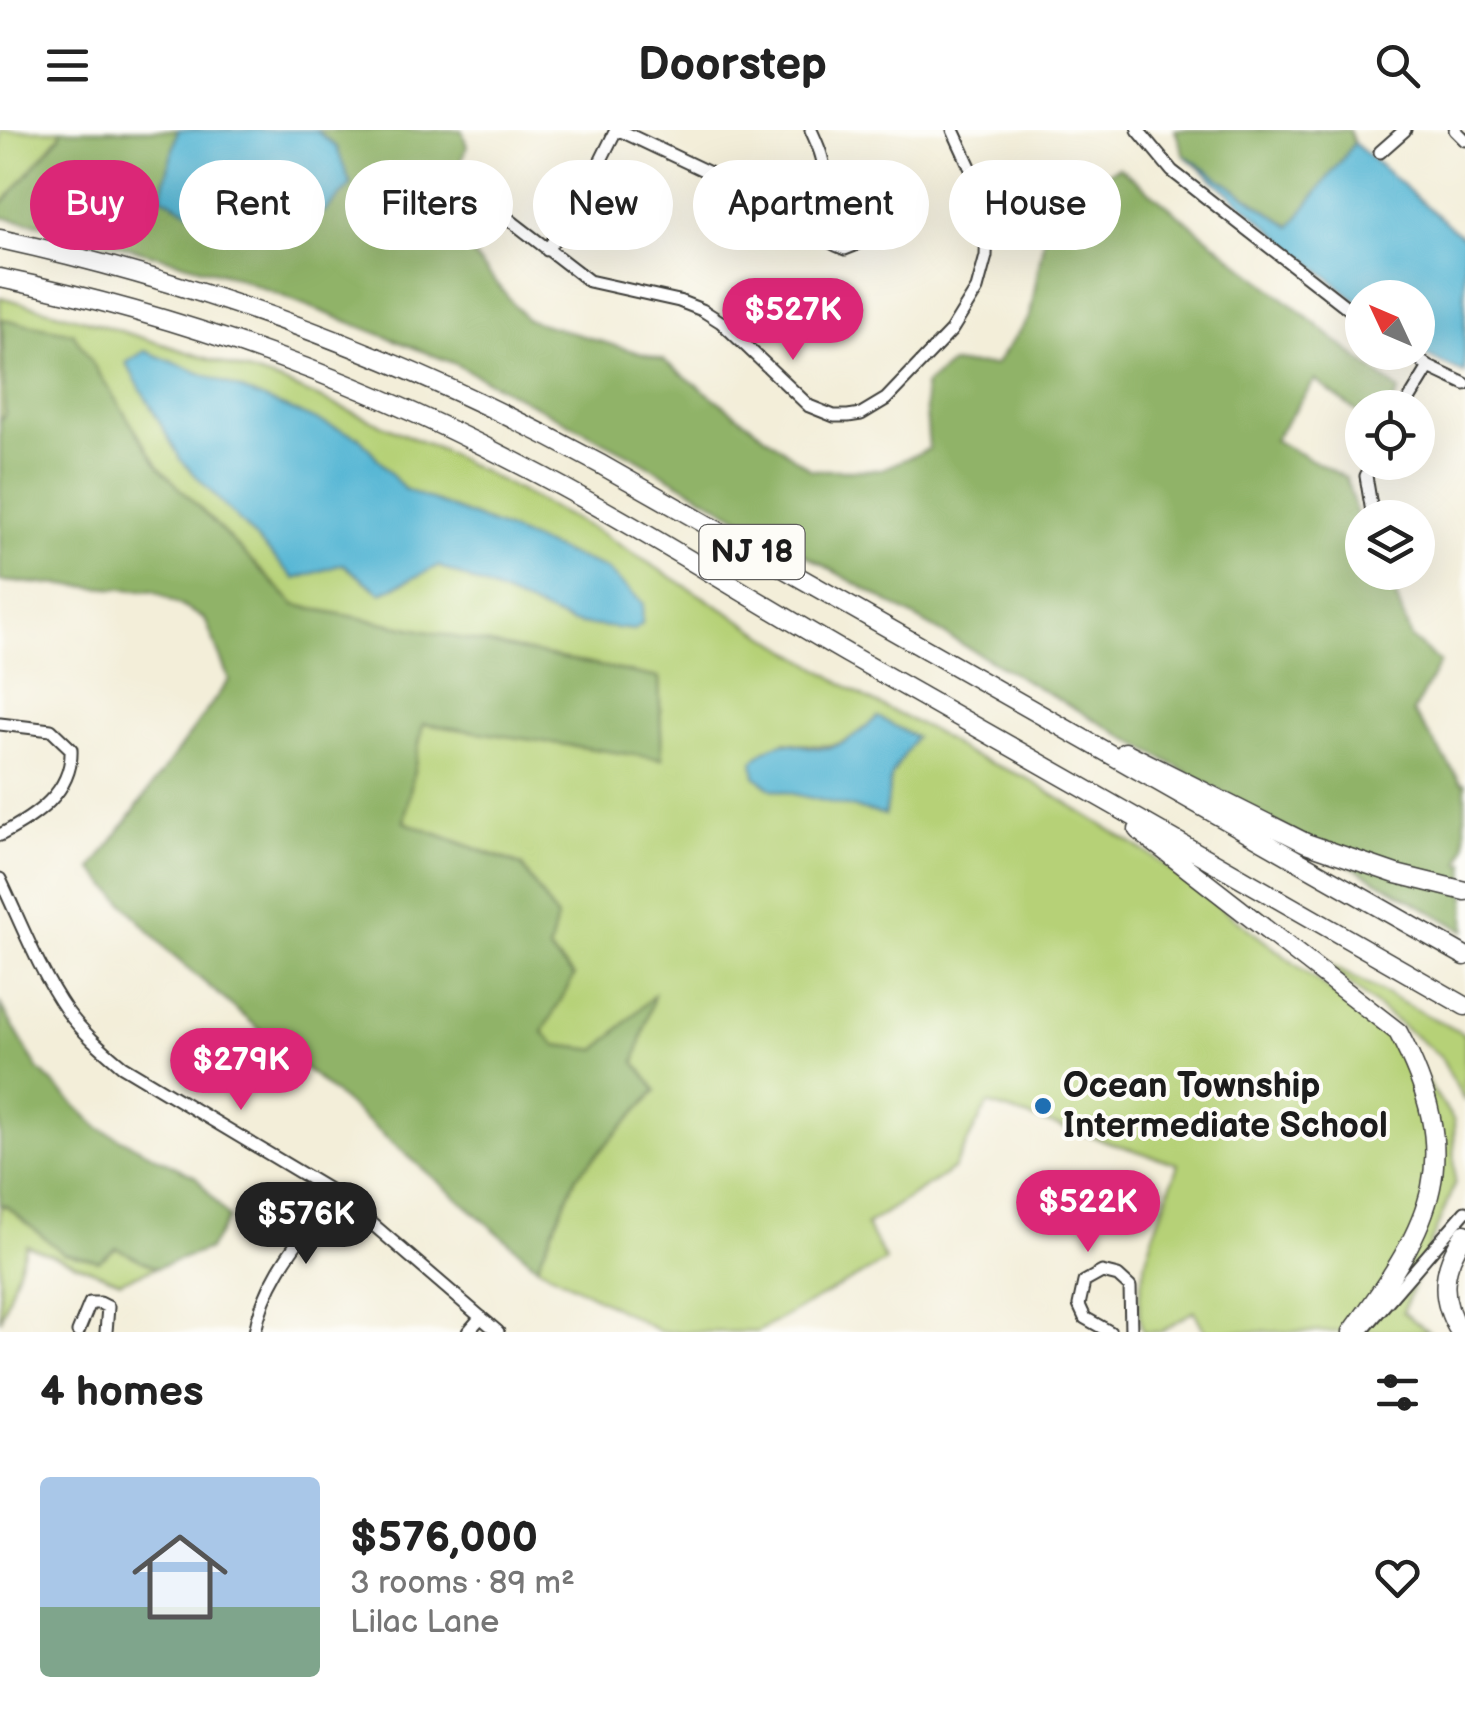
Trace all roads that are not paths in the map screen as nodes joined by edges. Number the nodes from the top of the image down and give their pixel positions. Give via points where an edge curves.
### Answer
1 (618, 130) edge
2 (812, 130) edge
3 (953, 130) edge
4 (1138, 130) edge
5 (1406, 130) edge
6 (1455, 130) edge
7 (1465, 140) edge
8 (1380, 152) dead end
9 (602, 160) edge
10 (824, 160) edge
11 (693, 165) edge
12 (513, 223) edge
13 (0, 239) edge
14 (533, 239) edge
15 (546, 250) edge
16 (0, 278) edge
17 (1345, 305) edge
18 (1435, 370) edge
19 (1465, 384) edge
20 (970, 675) junction
21 (0, 724) edge
22 (1099, 798) junction
23 (0, 835) edge
24 (0, 879) edge
25 (1465, 891) edge
26 (1465, 956) edge
27 (1465, 1006) edge
28 (1442, 1080) dead end
29 (334, 1193) junction
30 (1459, 1205) edge
31 (1465, 1234) edge
32 (481, 1317) junction
33 (78, 1332) edge
34 (106, 1332) edge
35 (255, 1332) edge
36 (468, 1332) edge
37 (498, 1332) edge
38 (1110, 1332) edge
39 (1131, 1332) edge
40 (1352, 1332) edge
41 (1360, 1332) edge
42 (1460, 1332) edge

1 - 9 street
1 - 11 street
2 - 10 street
3 - 15 street via 984,208 982,274 951,332 886,400 861,414 834,416 809,406 702,310 589,281
4 - 17 street via 1172,171
5 - 8 street
6 - 7 street
12 - 14 street
13 - 20 highway, NJ 18 via 222,298 439,382 600,464
16 - 22 highway, NJ 18 via 244,346 472,440
18 - 19 street
20 - 25 highway via 1306,843
20 - 26 highway, NJ 18
21 - 23 street via 51,730 71,749 72,761 49,801
22 - 27 highway, NJ 18
22 - 28 highway via 1398,1032
24 - 29 street via 68,1013 104,1050
29 - 32 street
29 - 35 street via 272,1279
30 - 40 highway
30 - 41 street
31 - 42 highway via 1448,1262 1444,1286
32 - 36 street
32 - 37 street
33 - 34 street via 90,1304 100,1302 110,1314
38 - 39 street via 1085,1318 1079,1305 1084,1282 1102,1272 1130,1287

